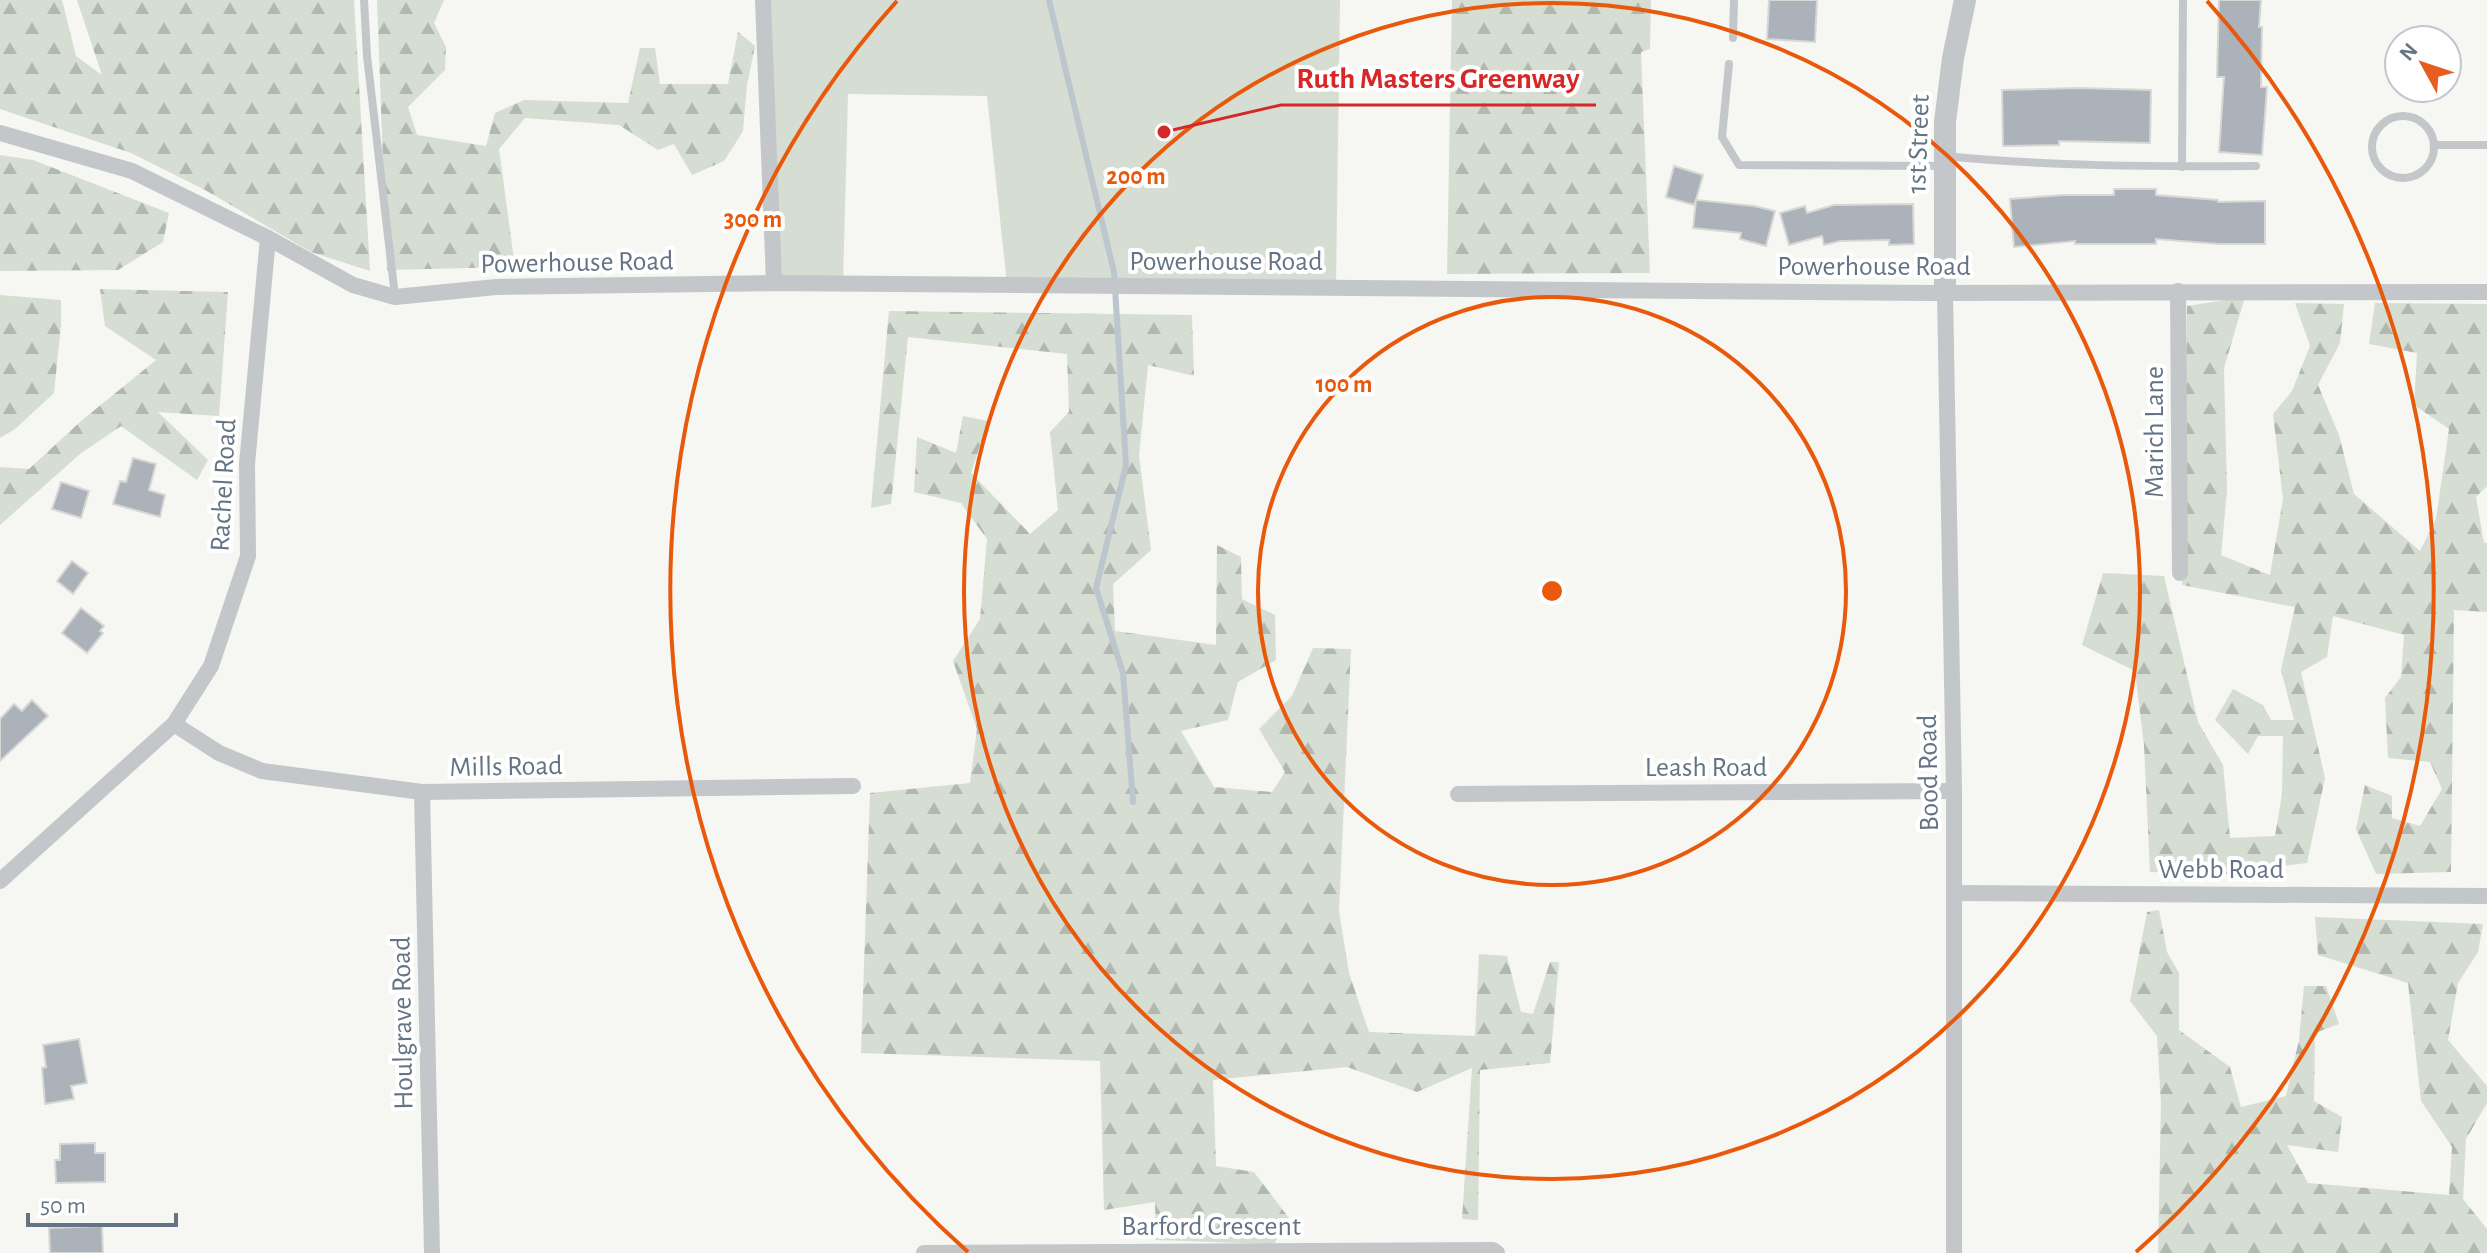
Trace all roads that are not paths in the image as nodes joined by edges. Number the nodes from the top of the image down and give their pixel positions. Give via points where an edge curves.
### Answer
1 (364, 0) edge
2 (763, 0) edge
3 (1734, 0) edge
4 (1965, 0) edge
5 (2183, 0) edge
6 (1733, 38) dead end
7 (1729, 64) dead end
8 (0, 133) edge
9 (2434, 145) junction
10 (2487, 145) edge
11 (1945, 161) junction
12 (2256, 166) dead end
13 (2182, 167) junction
14 (268, 238) junction
15 (774, 283) junction
16 (2178, 291) junction
17 (1945, 292) junction
18 (2487, 292) edge
19 (395, 297) junction
20 (2180, 573) dead end
21 (174, 724) junction
22 (853, 786) dead end
23 (1954, 791) junction
24 (422, 792) junction
25 (1458, 794) dead end
26 (0, 881) edge
27 (1954, 893) junction
28 (2487, 896) edge
29 (432, 1253) edge
30 (924, 1253) edge
31 (1497, 1253) edge
32 (1954, 1253) edge

1 - 19 lane
2 - 15 street
3 - 6 lane
4 - 11 street, 1st Street via 1946,109
5 - 13 lane
7 - 11 lane via 1722,137 1739,165
8 - 14 street, Powerhouse Road via 132,171
9 - 9 lane via 2425,125 2405,116 2385,121 2371,143 2379,168 2402,178 2425,169
9 - 10 lane
11 - 13 lane
11 - 17 street, 1st Street
12 - 13 lane
14 - 19 street, Powerhouse Road via 353,285
14 - 21 street, Rachel Road via 247,464 248,556 211,666
15 - 17 street, Powerhouse Road
15 - 19 street, Powerhouse Road via 496,287
16 - 17 street, Powerhouse Road
16 - 18 street, Powerhouse Road
16 - 20 street, Marich Lane
17 - 23 street, Bood Road
21 - 24 street, Mills Road via 219,753 262,771
21 - 26 street, Rachel Road
22 - 24 street, Mills Road
23 - 25 street, Leash Road
23 - 27 street, Bood Road
24 - 29 street, Houlgrave Road
27 - 28 street, Webb Road
27 - 32 street, Bood Road
30 - 31 street, Barford Crescent

